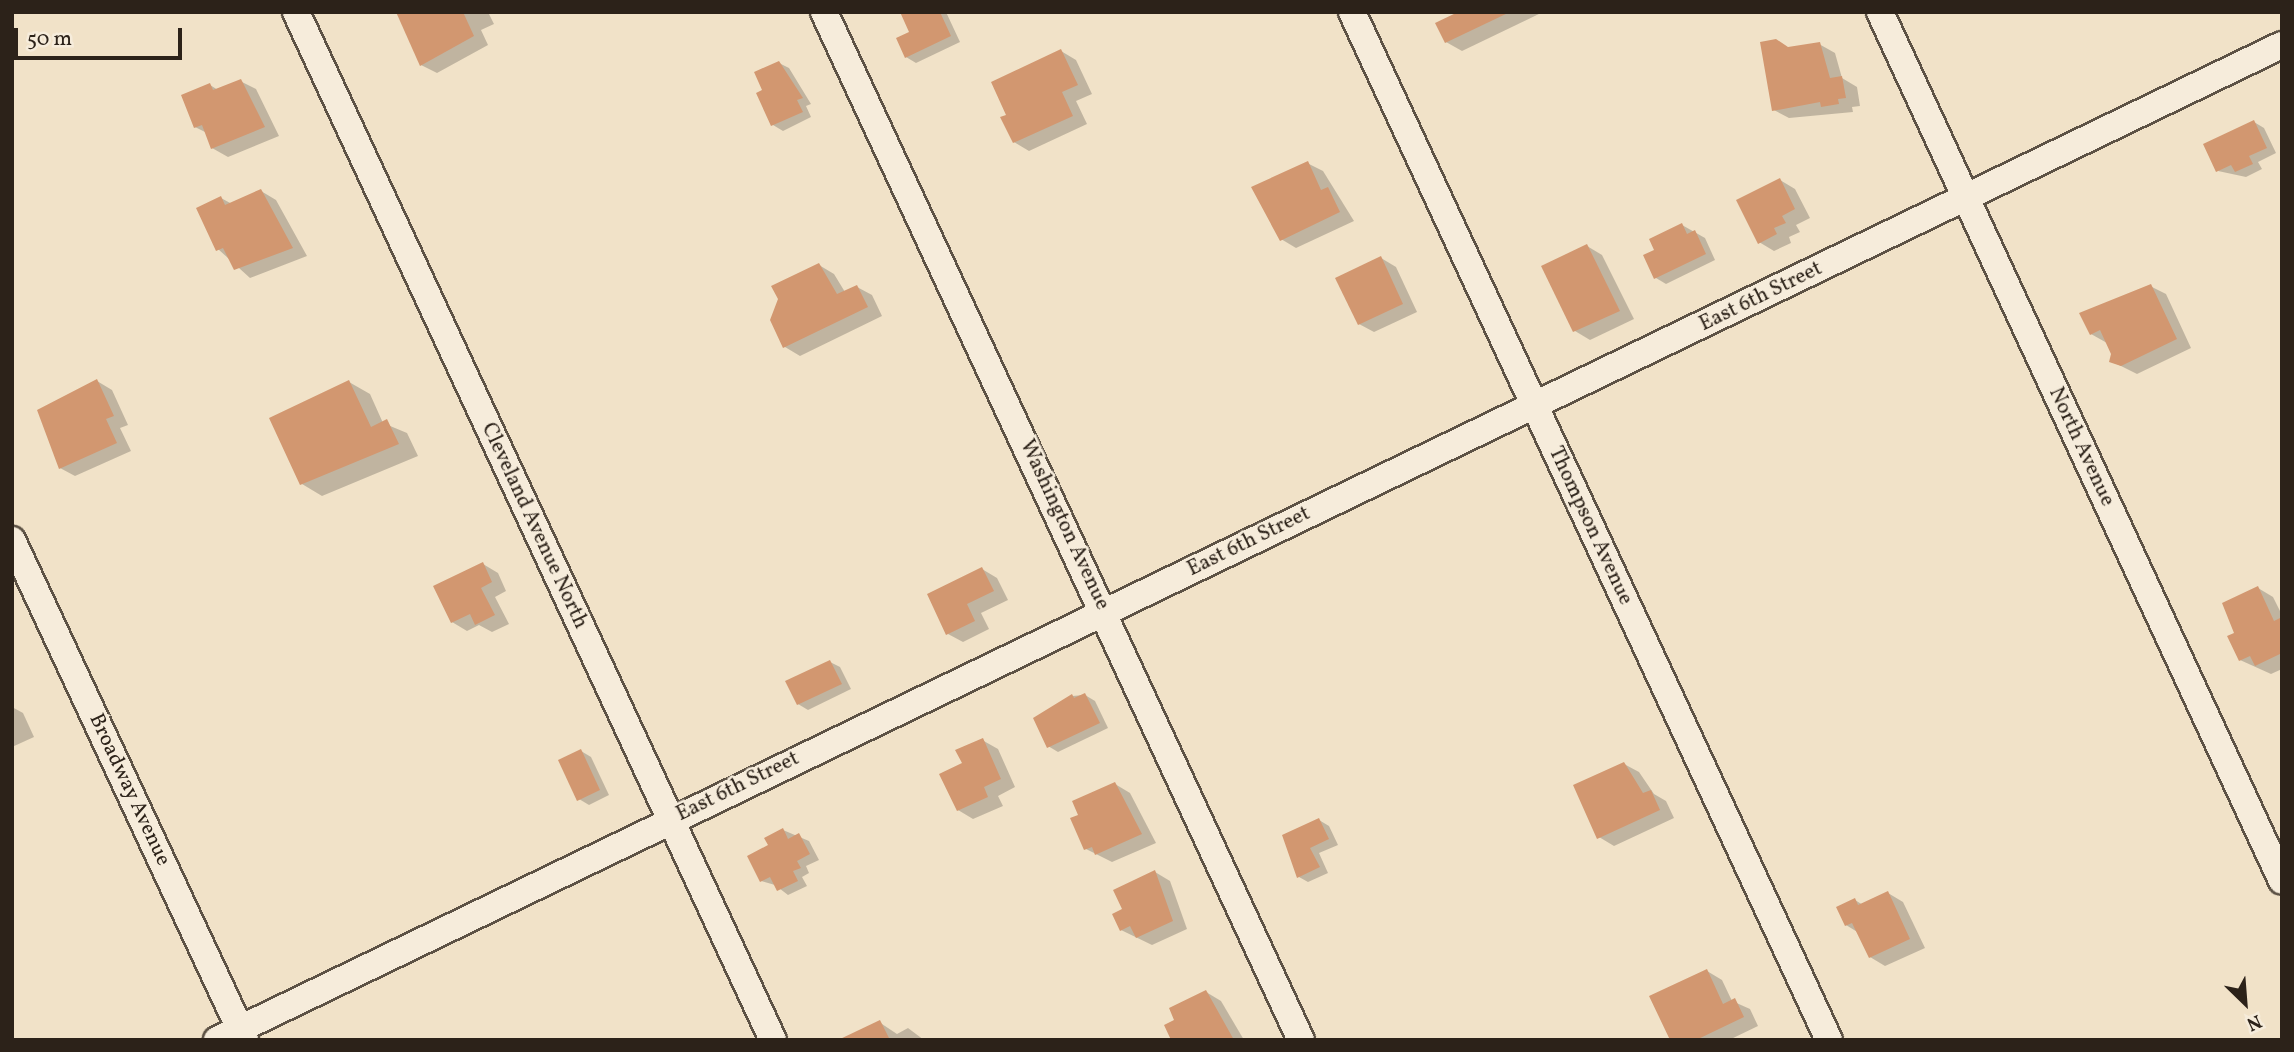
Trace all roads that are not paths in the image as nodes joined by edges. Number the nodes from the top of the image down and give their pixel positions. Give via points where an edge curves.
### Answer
1 (296, 12) edge
2 (824, 12) edge
3 (1352, 12) edge
4 (1880, 12) edge
5 (2282, 45) edge
6 (1966, 197) junction
7 (1534, 405) junction
8 (12, 540) edge
9 (1104, 611) junction
10 (671, 820) junction
11 (2282, 881) edge
12 (234, 1036) edge
13 (773, 1040) edge
14 (1301, 1040) edge
15 (1829, 1040) edge

1 - 10 street, Cleveland Avenue North
2 - 9 street, Washington Avenue
3 - 7 street, Thompson Avenue
4 - 6 street, North Avenue
5 - 6 street, East 6th Street
6 - 7 street, East 6th Street
6 - 11 street, North Avenue
7 - 9 street, East 6th Street
7 - 15 street, Thompson Avenue
8 - 12 street, Broadway Avenue
9 - 10 street, East 6th Street
9 - 14 street, Washington Avenue
10 - 12 street, East 6th Street
10 - 13 street, Cleveland Avenue North

